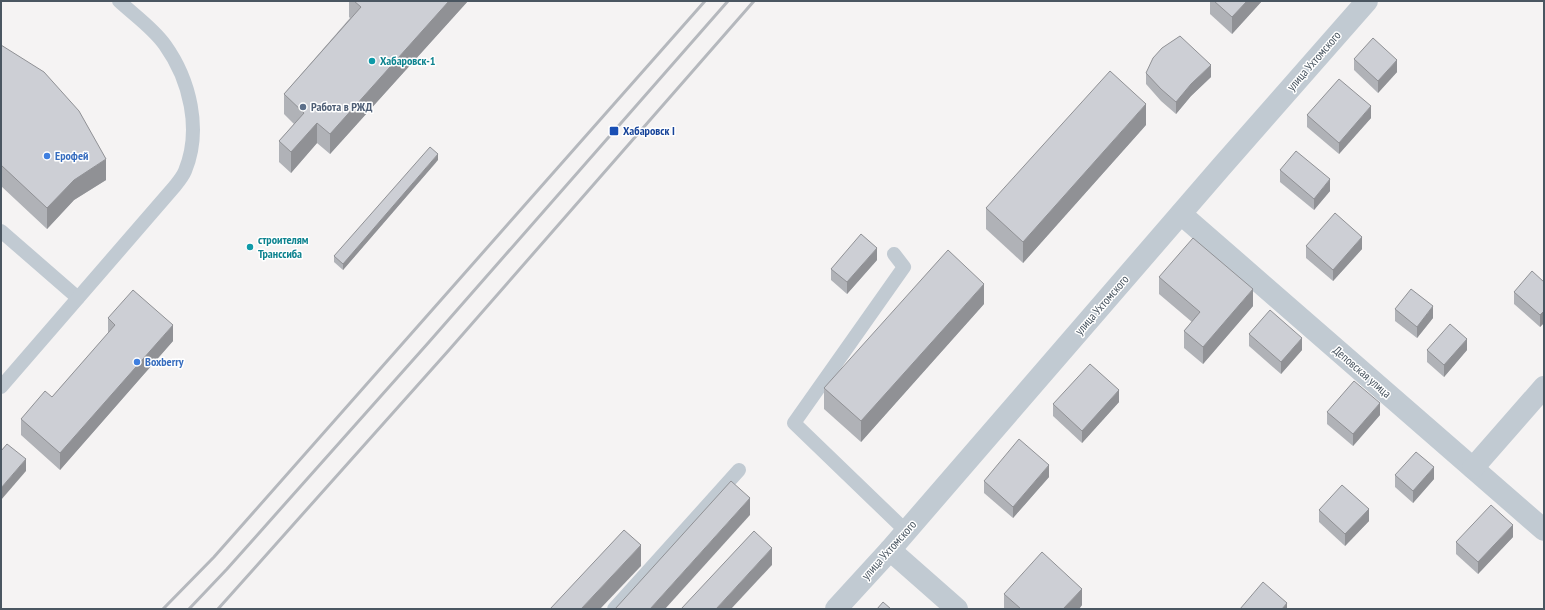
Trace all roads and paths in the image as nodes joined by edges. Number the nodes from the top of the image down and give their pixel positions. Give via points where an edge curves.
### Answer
1 (119, 1) edge
2 (1367, 1) edge
3 (1181, 214) junction
4 (1, 231) edge
5 (894, 254) dead end
6 (78, 298) junction
7 (1, 387) edge
8 (1544, 387) edge
9 (1473, 468) junction
10 (738, 470) dead end
11 (1544, 530) edge
12 (906, 531) junction
13 (890, 550) junction
14 (614, 609) edge
15 (836, 609) edge
16 (956, 609) edge

1 - 6 lane via 165,45 180,71 190,99 193,127 191,152 185,172 175,186
2 - 3 street, улица Ухтомского
3 - 9 street, Деповская улица
3 - 12 street, улица Ухтомского
4 - 6 lane
5 - 12 lane via 904,267 794,423
6 - 7 lane
8 - 9 street
9 - 11 street, Деповская улица
10 - 14 lane
12 - 13 street, улица Ухтомского
13 - 15 street, улица Ухтомского
13 - 16 street

